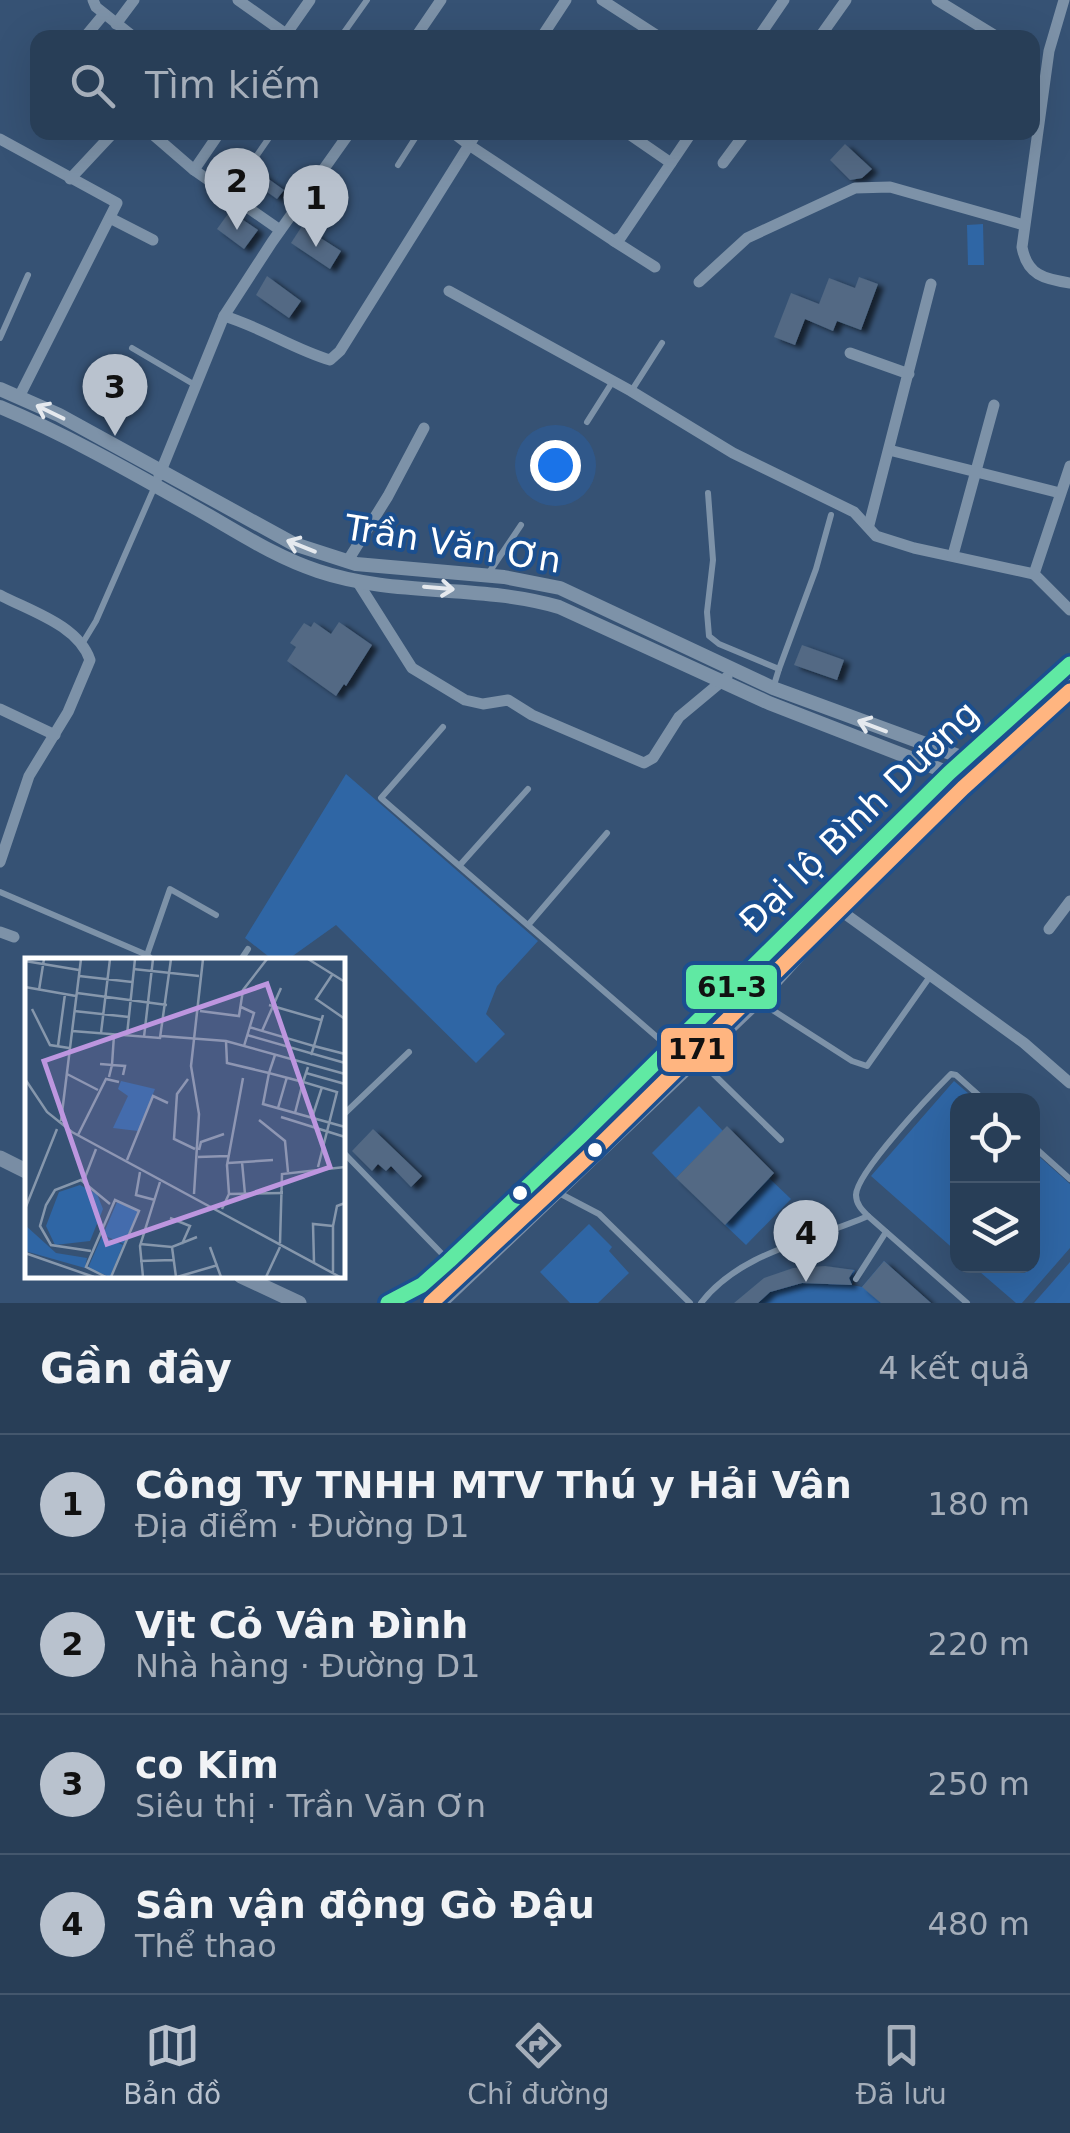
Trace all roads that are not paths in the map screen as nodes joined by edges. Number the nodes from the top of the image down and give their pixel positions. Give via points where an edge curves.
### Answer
1 (93, 0) edge
2 (134, 0) edge
3 (238, 0) edge
4 (310, 0) edge
5 (367, 0) edge
6 (441, 0) edge
7 (566, 0) edge
8 (602, 0) edge
9 (846, 0) edge
10 (937, 0) edge
11 (1064, 0) edge
12 (780, 2) edge
13 (104, 14) junction
14 (116, 24) junction
15 (91, 30) edge
16 (124, 30) edge
17 (277, 30) edge
18 (289, 30) edge
19 (346, 30) edge
20 (420, 30) edge
21 (546, 30) edge
22 (649, 30) edge
23 (763, 30) edge
24 (825, 30) edge
25 (986, 30) edge
26 (1040, 58) edge
27 (1048, 61) junction
28 (1040, 94) edge
29 (0, 139) edge
30 (107, 140) edge
31 (159, 140) edge
32 (215, 140) edge
33 (267, 140) edge
34 (344, 140) edge
35 (413, 140) edge
36 (462, 140) edge
37 (471, 140) edge
38 (638, 140) edge
39 (687, 140) edge
40 (740, 140) edge
41 (1033, 140) edge
42 (468, 145) junction
43 (724, 162) dead end
44 (671, 163) junction
45 (398, 165) dead end
46 (194, 170) junction
47 (70, 179) junction
48 (229, 195) junction
49 (110, 218) junction
50 (1024, 225) junction
51 (280, 230) junction
52 (618, 239) junction
53 (154, 240) dead end
54 (655, 267) dead end
55 (28, 275) dead end
56 (699, 282) dead end
57 (1070, 283) edge
58 (932, 284) dead end
59 (449, 290) dead end
60 (224, 316) junction
61 (0, 338) edge
62 (662, 344) dead end
63 (132, 348) dead end
64 (850, 352) dead end
65 (910, 374) junction
66 (613, 381) junction
67 (196, 385) junction
68 (0, 389) edge
69 (631, 391) junction
70 (19, 398) junction
71 (994, 405) dead end
72 (0, 407) edge
73 (586, 422) dead end
74 (424, 428) dead end
75 (889, 450) junction
76 (1070, 466) edge
77 (161, 471) junction
78 (976, 472) junction
79 (155, 486) junction
80 (1060, 493) junction
81 (708, 494) dead end
82 (831, 515) dead end
83 (869, 525) junction
84 (521, 526) dead end
85 (953, 555) junction
86 (347, 562) junction
87 (1034, 574) junction
88 (487, 576) junction
89 (357, 581) junction
90 (0, 595) edge
91 (1070, 610) edge
92 (82, 644) junction
93 (1070, 664) edge
94 (779, 669) junction
95 (728, 676) junction
96 (1070, 686) edge
97 (774, 688) junction
98 (0, 709) edge
99 (442, 727) dead end
100 (55, 735) junction
101 (957, 765) junction
102 (528, 789) dead end
103 (0, 815) edge
104 (14, 822) junction
105 (607, 833) dead end
106 (0, 862) edge
107 (460, 866) junction
108 (0, 892) edge
109 (1070, 901) edge
110 (837, 908) junction
111 (216, 915) dead end
112 (529, 924) junction
113 (1048, 929) dead end
114 (0, 932) edge
115 (14, 937) dead end
116 (248, 949) dead end
117 (147, 958) edge
118 (149, 958) edge
119 (241, 958) edge
120 (931, 975) junction
121 (755, 998) junction
122 (670, 1049) junction
123 (410, 1052) dead end
124 (693, 1054) junction
125 (1070, 1083) edge
126 (976, 1093) edge
127 (345, 1113) edge
128 (781, 1140) dead end
129 (1040, 1152) edge
130 (345, 1153) edge
131 (0, 1158) edge
132 (25, 1170) edge
133 (1070, 1180) edge
134 (556, 1191) junction
135 (868, 1216) junction
136 (886, 1232) junction
137 (448, 1261) junction
138 (245, 1278) edge
139 (856, 1279) dead end
140 (299, 1303) edge
141 (388, 1303) edge
142 (436, 1303) edge
143 (690, 1303) edge
144 (700, 1303) edge
145 (967, 1303) edge

1 - 13 street
2 - 14 street
3 - 17 street
4 - 18 street
5 - 19 lane
6 - 20 street
7 - 21 street
8 - 22 street
9 - 24 street
10 - 25 street
11 - 27 street
12 - 23 street
13 - 14 street
13 - 15 street
14 - 16 street
26 - 27 street
27 - 28 street
29 - 47 street
30 - 47 street
31 - 46 street
32 - 46 street
33 - 48 lane
34 - 51 street
35 - 45 lane
36 - 42 street
37 - 42 street
38 - 44 street
39 - 44 street
40 - 43 street
41 - 50 street
42 - 52 street
42 - 60 street via 330,360
44 - 52 street
46 - 48 street
47 - 49 street via 117,203
48 - 51 street
49 - 53 street
49 - 70 street
50 - 56 street via 890,187 855,188 747,238
50 - 57 street via 1024,260 1032,272
51 - 60 street
52 - 54 street
55 - 61 lane
58 - 65 street
59 - 66 street
60 - 67 street
62 - 69 lane
63 - 67 lane
64 - 65 street
65 - 75 street
66 - 69 street
66 - 73 lane
67 - 77 street
68 - 70 street, Trần Văn Ơn
69 - 83 street
77 -> 70 street, Trần Văn Ơn
71 - 78 street
72 - 79 street, Trần Văn Ơn
74 - 86 street
75 - 78 street
75 - 83 street
76 - 80 street
77 - 79 street
86 -> 77 street, Trần Văn Ơn via 282,539
78 - 80 street
78 - 85 street
79 - 89 street, Trần Văn Ơn via 284,558
79 - 92 lane
80 - 87 street
81 - 94 lane via 709,636
82 - 94 lane
83 - 85 street via 892,542
84 - 88 lane
85 - 87 street
86 - 88 street, Trần Văn Ơn
87 - 91 street
88 - 95 street, Trần Văn Ơn via 579,595
89 -> 95 street, Trần Văn Ơn via 533,599
89 - 95 street via 412,668 465,700 508,700 644,763 680,717
90 - 92 street
92 - 100 street via 90,660
93 - 101 highway, Đại lộ Bình Dương
94 - 97 lane
95 - 97 street, Trần Văn Ơn
95 - 101 street, Trần Văn Ơn via 821,724
96 - 110 highway, Đại lộ Bình Dương
101 -> 97 street, Trần Văn Ơn
98 - 100 street
99 - 107 lane via 381,798
100 - 104 street via 36,760
101 - 122 highway, Đại lộ Bình Dương
102 - 107 lane
103 - 104 street
104 - 106 street
105 - 112 lane
107 - 112 lane
108 - 117 lane
109 - 113 street
110 - 120 street
110 - 121 highway, Đại lộ Bình Dương
111 - 118 lane via 170,889
112 - 122 lane
114 - 115 street
116 - 119 lane
120 - 121 lane via 867,1066
120 - 125 street
121 - 124 highway, Đại lộ Bình Dương
122 - 137 highway, Đại lộ Bình Dương
123 - 127 lane
124 - 128 lane
124 - 134 highway, Đại lộ Bình Dương
126 - 135 lane via 956,1075 948,1077 863,1174 856,1196
129 - 133 lane
130 - 137 lane
131 - 132 main road
134 - 142 highway, Đại lộ Bình Dương
134 - 143 lane via 599,1214
135 - 136 lane
135 - 144 lane via 758,1259 726,1276
136 - 139 lane
136 - 145 lane
137 - 141 highway, Đại lộ Bình Dương
138 - 140 main road

